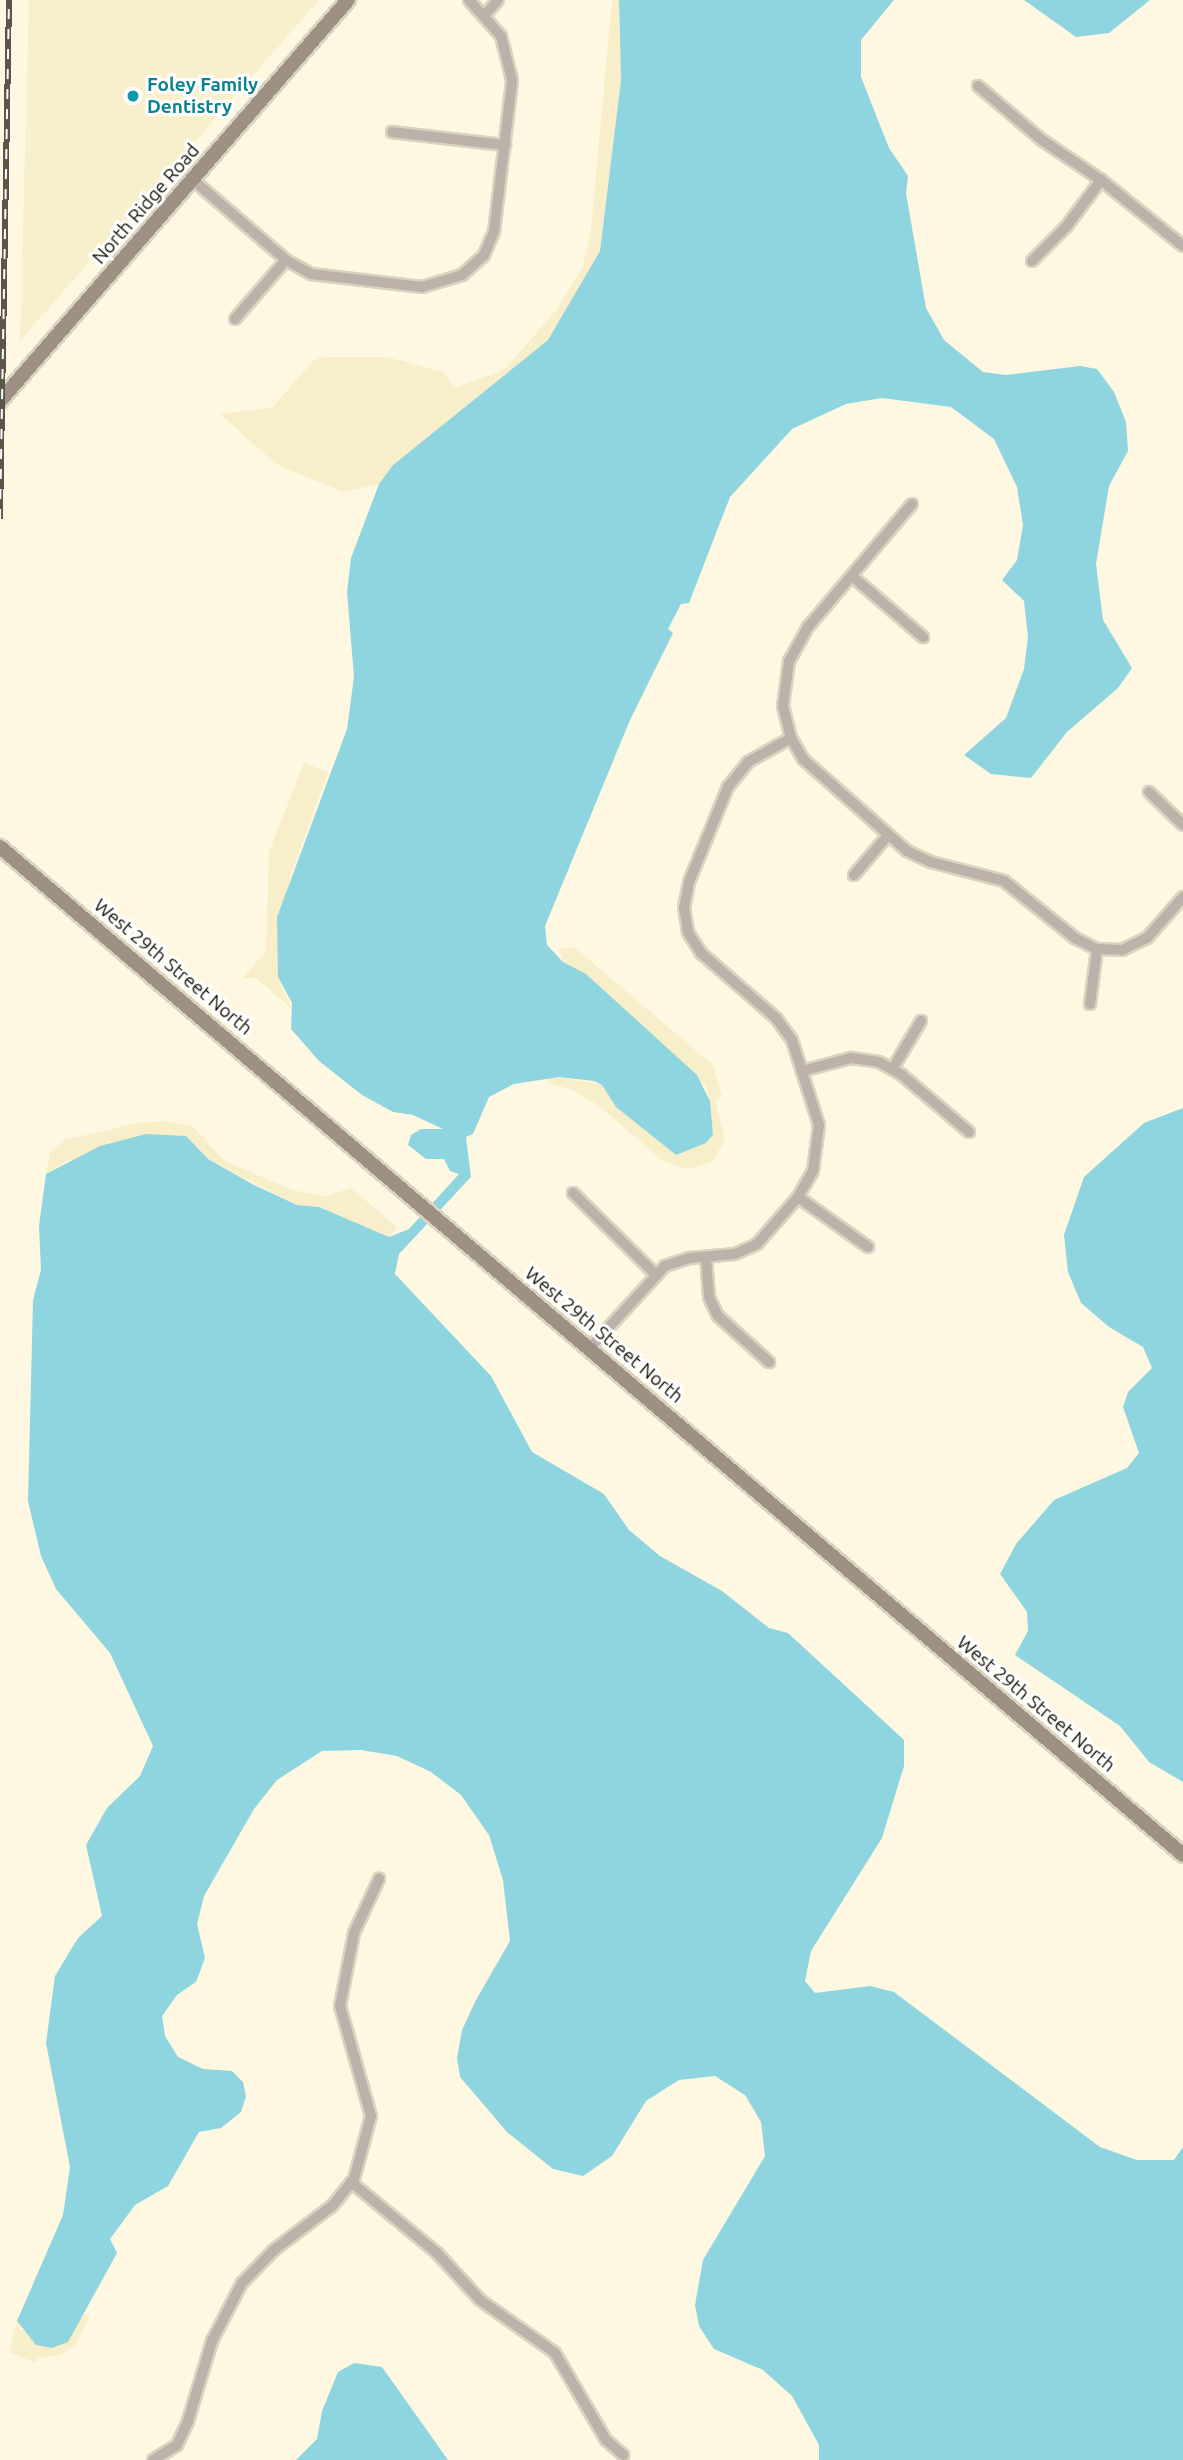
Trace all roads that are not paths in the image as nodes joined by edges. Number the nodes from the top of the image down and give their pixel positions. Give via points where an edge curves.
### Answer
1 (348, 0) edge
2 (469, 0) edge
3 (498, 0) edge
4 (484, 16) junction
5 (978, 86) dead end
6 (392, 132) dead end
7 (505, 145) junction
8 (193, 180) junction
9 (1101, 180) junction
10 (1183, 246) edge
11 (286, 260) junction
12 (1032, 261) dead end
13 (235, 319) dead end
14 (0, 401) edge
15 (912, 504) dead end
16 (852, 576) junction
17 (923, 637) dead end
18 (791, 738) junction
19 (1150, 792) dead end
20 (1183, 825) edge
21 (888, 835) junction
22 (0, 847) edge
23 (854, 875) dead end
24 (1183, 897) edge
25 (1097, 949) junction
26 (1090, 1004) dead end
27 (921, 1021) dead end
28 (893, 1068) junction
29 (802, 1071) junction
30 (969, 1132) dead end
31 (573, 1193) dead end
32 (798, 1197) junction
33 (868, 1247) dead end
34 (706, 1257) junction
35 (654, 1273) junction
36 (590, 1348) junction
37 (769, 1362) dead end
38 (1183, 1855) edge
39 (379, 1880) dead end
40 (351, 2182) junction
41 (623, 2455) dead end
42 (153, 2460) edge

1 - 8 main road, North Ridge Road
2 - 4 street
3 - 4 street
4 - 7 street via 501,36 511,65
5 - 9 street
6 - 7 street
7 - 11 street via 495,232 484,255 463,275 422,287 324,277
8 - 11 street
8 - 14 main road, North Ridge Road
9 - 10 street
9 - 12 street via 1066,227
11 - 13 street
15 - 16 street
16 - 17 street
16 - 18 street via 804,632 789,661 783,706
18 - 21 street via 814,772
18 - 29 street via 748,762 728,787 689,882 684,908 694,944 777,1019 792,1040
19 - 20 street
21 - 23 street
21 - 25 street via 919,858 1004,880 1075,938
22 - 36 main road, West 29th Street North
24 - 25 street via 1147,938 1122,950
25 - 26 street
27 - 28 street
28 - 29 street via 851,1058
28 - 30 street
29 - 32 street via 820,1139 813,1171
31 - 35 street
32 - 33 street
32 - 34 street via 747,1250
34 - 35 street via 676,1261
34 - 37 street via 709,1297 718,1316
35 - 36 street
36 - 38 main road, West 29th Street North
39 - 40 street via 355,1933 340,2006 371,2116 366,2147
40 - 41 street via 437,2253 480,2300 555,2353 606,2440
40 - 42 street via 332,2205 274,2250 242,2283 212,2341 177,2445

